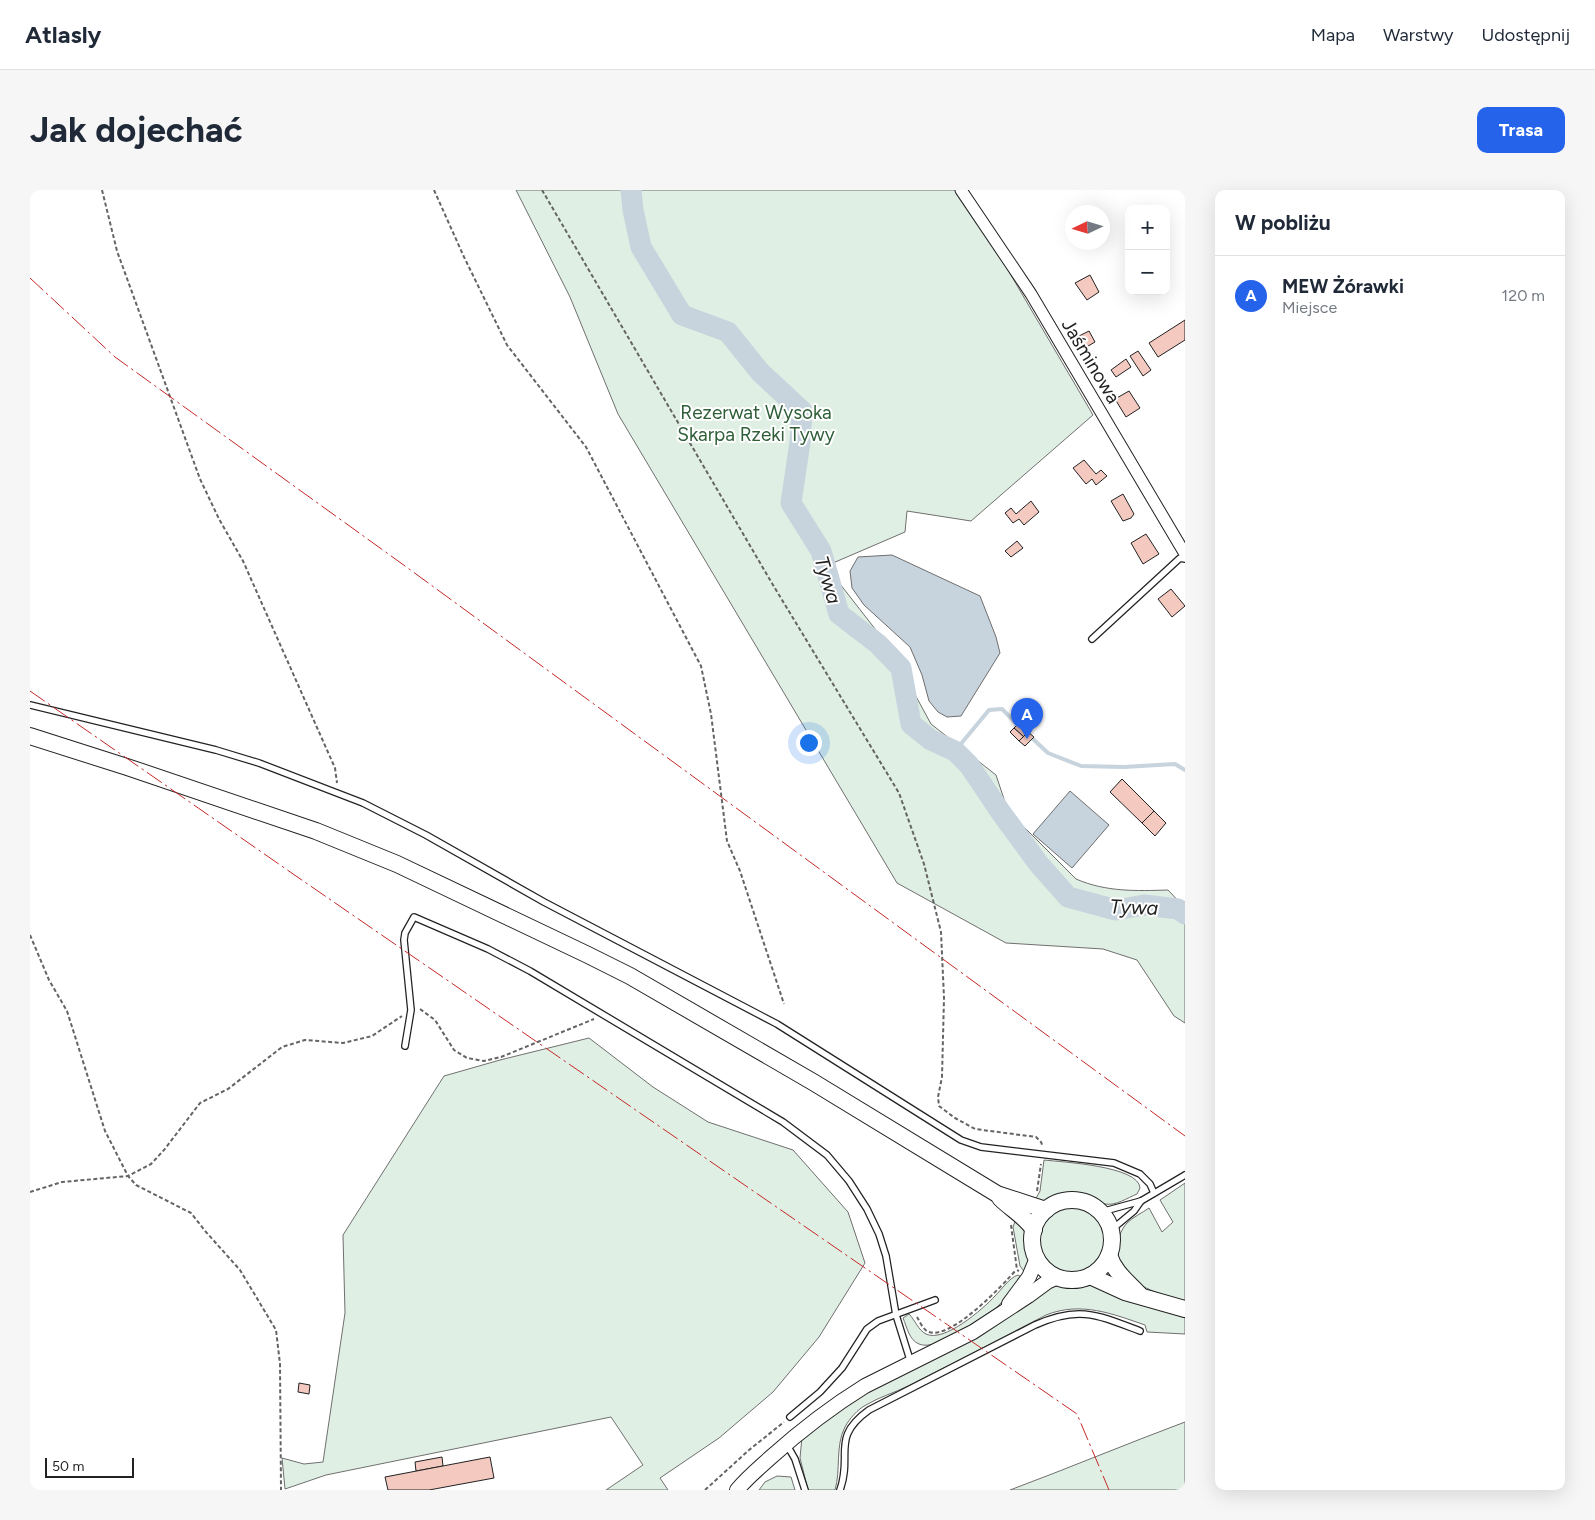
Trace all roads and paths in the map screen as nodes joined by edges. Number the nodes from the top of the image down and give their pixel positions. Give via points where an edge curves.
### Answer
1 (102, 190) edge
2 (434, 190) edge
3 (542, 190) edge
4 (961, 190) edge
5 (1185, 554) edge
6 (1185, 559) edge
7 (1092, 639) dead end
8 (30, 705) edge
9 (30, 736) edge
10 (335, 791) junction
11 (30, 934) edge
12 (784, 1004) dead end
13 (411, 1010) junction
14 (604, 1016) junction
15 (405, 1046) dead end
16 (940, 1088) dead end
17 (1185, 1175) edge
18 (128, 1176) junction
19 (30, 1192) edge
20 (1154, 1193) junction
21 (997, 1194) junction
22 (1141, 1201) junction
23 (1046, 1210) junction
24 (1101, 1212) junction
25 (1034, 1230) junction
26 (1112, 1235) junction
27 (1109, 1255) junction
28 (1037, 1258) junction
29 (1017, 1270) dead end
30 (1090, 1276) junction
31 (1058, 1277) junction
32 (1141, 1296) junction
33 (935, 1300) dead end
34 (911, 1309) junction
35 (1005, 1309) junction
36 (1185, 1309) edge
37 (896, 1315) junction
38 (1140, 1331) dead end
39 (911, 1362) junction
40 (790, 1417) joint
41 (786, 1444) junction
42 (281, 1490) edge
43 (705, 1490) edge
44 (737, 1490) edge
45 (805, 1490) edge
46 (840, 1490) edge

1 - 10 path via 117,251 200,479 254,583 335,768 338,781
2 - 12 path via 508,345 586,447 701,666 711,714 727,842 740,871
3 - 16 path via 772,586 899,793 924,864 941,932 944,998
4 - 5 street, Jaśminowa via 1031,294
6 - 7 lane via 1180,558
8 - 10 lane via 216,750
9 - 21 main road via 316,831 469,897 630,976
10 - 20 lane via 394,818 544,902 777,1024 961,1140 981,1147 1114,1163 1140,1174
11 - 18 path via 49,980 68,1011 105,1131
13 - 14 path via 419,1009 435,1020 454,1050 468,1058 484,1061
13 - 14 lane via 404,940 414,917 522,966
13 - 15 lane
13 - 18 path via 372,1036 343,1043 305,1040 282,1047 228,1089 200,1103 151,1164
14 - 37 lane via 783,1122 827,1155 868,1209 879,1234
17 - 20 lane
18 - 19 path via 62,1182
18 - 42 path via 136,1185 191,1213 240,1270 276,1330 280,1364
20 - 22 lane
21 - 23 main road
21 - 25 main road
22 - 24 lane
22 - 26 lane via 1116,1226
23 - 24 main road via 1070,1200 1090,1204
23 - 25 main road
24 - 26 main road
25 - 28 main road
26 - 27 main road
27 - 30 main road via 1102,1267
27 - 32 main road via 1120,1274
28 - 31 main road
28 - 35 street via 1029,1277
29 - 34 path via 978,1309 937,1333 923,1327
30 - 31 main road via 1074,1280
30 - 32 main road
31 - 35 street
32 - 36 main road
33 - 34 lane
34 - 37 lane
35 - 39 street via 973,1332
37 - 39 lane
37 - 40 lane via 867,1329 842,1368
38 - 46 lane via 1101,1316 1062,1315 1035,1325 869,1410 857,1419 845,1440
39 - 41 street via 848,1396
40 - 43 path
41 - 44 street
41 - 45 lane via 795,1459

